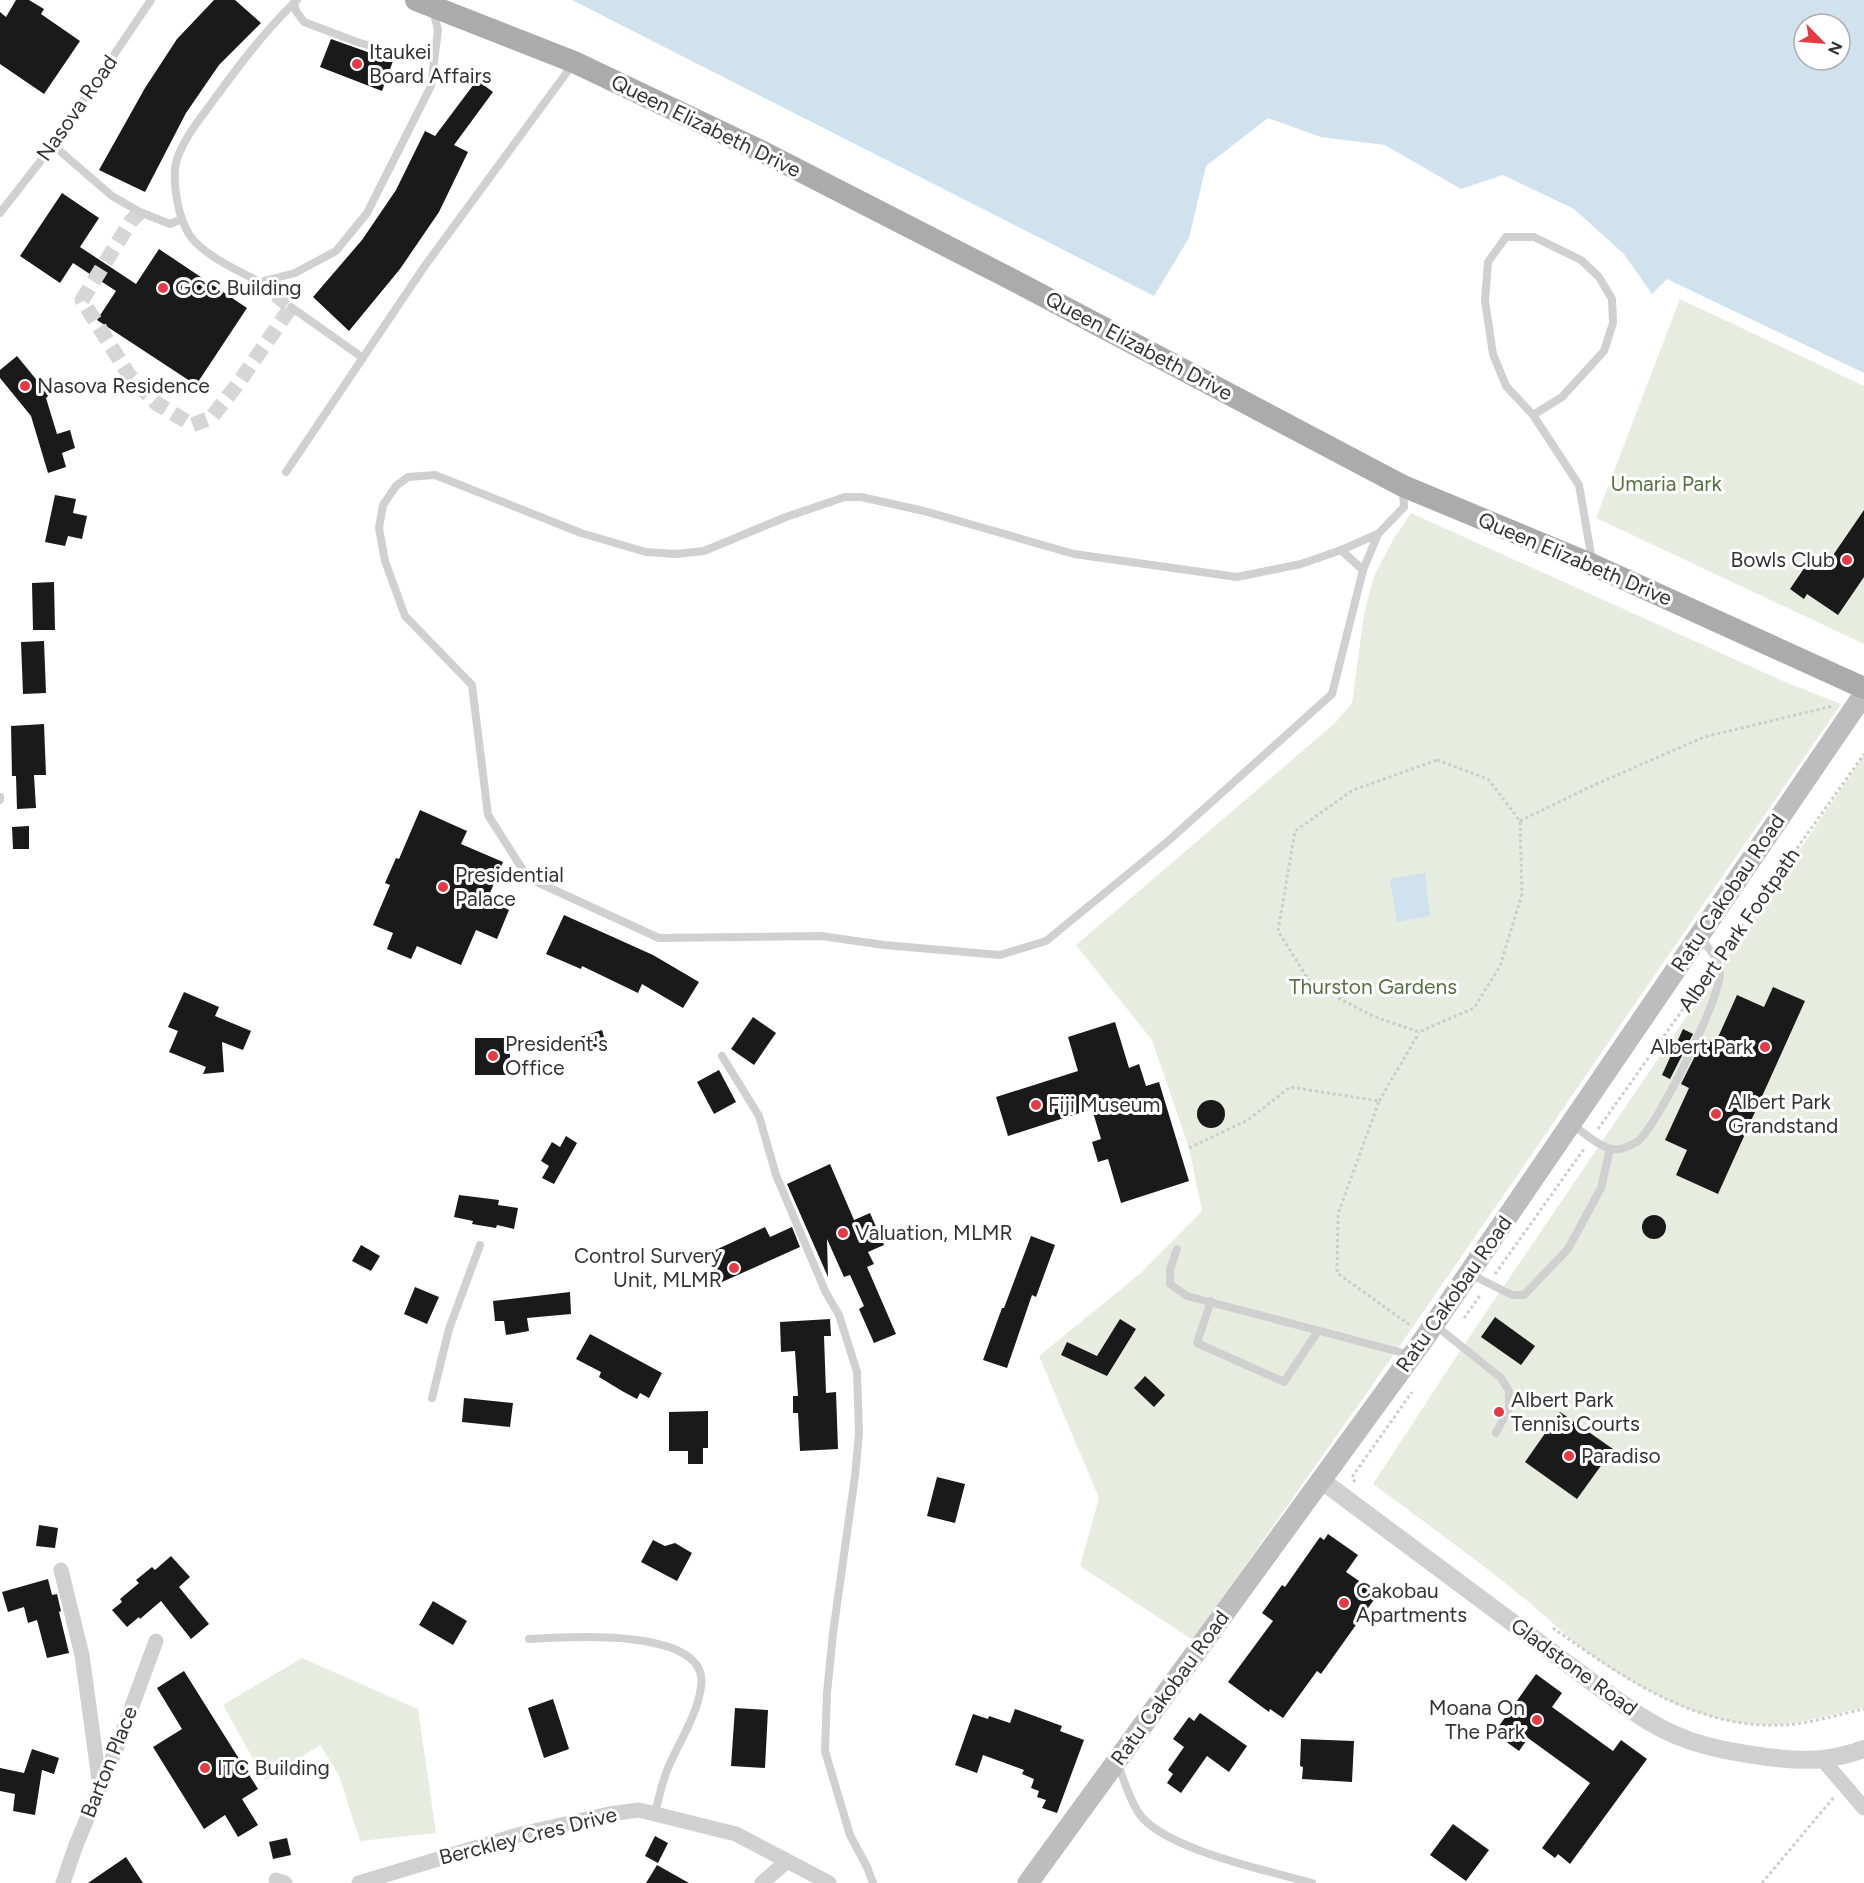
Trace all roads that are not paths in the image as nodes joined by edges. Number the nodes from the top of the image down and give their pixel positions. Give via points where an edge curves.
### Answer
1 (151, 0) edge
2 (296, 1) edge
3 (424, 4) edge
4 (435, 53) junction
5 (574, 62) junction
6 (53, 145) junction
7 (0, 213) edge
8 (182, 219) junction
9 (291, 307) dead end
10 (363, 358) junction
11 (1533, 415) junction
12 (286, 472) dead end
13 (1403, 486) junction
14 (1378, 534) junction
15 (1341, 550) junction
16 (1593, 565) junction
17 (1363, 570) junction
18 (1864, 688) edge
19 (1864, 694) edge
20 (1699, 936) junction
21 (722, 1056) dead end
22 (1571, 1124) junction
23 (1610, 1149) junction
24 (480, 1245) dead end
25 (1177, 1249) dead end
26 (1469, 1274) junction
27 (1211, 1301) junction
28 (1430, 1330) junction
29 (1318, 1331) junction
30 (1412, 1355) junction
31 (432, 1398) dead end
32 (1496, 1433) dead end
33 (1321, 1480) junction
34 (61, 1570) dead end
35 (529, 1639) dead end
36 (156, 1641) dead end
37 (1864, 1749) edge
38 (1822, 1759) junction
39 (1116, 1762) junction
40 (100, 1787) junction
41 (1864, 1808) edge
42 (655, 1812) junction
43 (787, 1861) junction
44 (63, 1883) edge
45 (359, 1883) edge
46 (762, 1883) edge
47 (829, 1883) edge
48 (873, 1883) edge
49 (1028, 1883) edge
50 (1312, 1883) edge

1 - 6 lane, Nasova Road
2 - 4 lane via 296,11 304,22 360,43 406,55
2 - 8 lane via 253,45 190,133 176,160 175,187
3 - 4 lane via 438,30
3 - 5 main road, Queen Elizabeth Drive
4 - 8 lane via 431,86 397,156 367,213 336,251 295,273 260,282 218,261 190,236
5 - 10 lane via 424,267
5 - 13 main road, Queen Elizabeth Drive via 763,152
6 - 7 lane, Nasova Road
6 - 8 lane via 112,196 170,224
9 - 10 lane
10 - 12 lane
11 - 11 lane via 1506,386 1493,354 1485,301 1488,262 1506,237 1533,237 1581,260 1599,277 1612,299 1613,323 1604,351 1562,398
11 - 16 lane via 1579,485
13 - 14 lane via 1404,507
13 - 16 main road, Queen Elizabeth Drive
14 - 15 lane
14 - 17 lane
15 - 17 lane
15 - 17 lane via 1300,564 1237,577 1074,554 924,512 845,497 704,551 646,552 581,533 435,475 408,477 396,486 383,505 379,528 385,561 405,616 472,685 488,815 528,878 659,938 821,936 1000,954 1046,941 1167,842 1332,694
16 - 18 main road, Queen Elizabeth Drive
19 - 20 main road, Ratu Cakobau Road
20 - 22 main road, Ratu Cakobau Road
20 - 23 lane via 1718,960 1720,974 1705,1022 1664,1106 1638,1141
21 - 48 lane via 759,1116 776,1175 839,1315 858,1372 859,1433 832,1633 825,1751 850,1835
22 - 23 lane
22 - 26 main road, Ratu Cakobau Road
23 - 26 lane via 1600,1188 1568,1249 1524,1295 1512,1295
24 - 31 lane via 449,1329
25 - 27 lane via 1170,1284 1187,1296
26 - 28 main road, Ratu Cakobau Road
27 - 29 lane
27 - 29 lane via 1197,1342 1284,1382
28 - 30 main road, Ratu Cakobau Road
28 - 32 lane via 1451,1337 1501,1378 1509,1391 1509,1408
29 - 30 lane
30 - 33 main road, Ratu Cakobau Road
33 - 38 street, Gladstone Road via 1604,1691 1654,1723 1682,1738 1723,1749 1799,1760
33 - 39 main road, Ratu Cakobau Road
34 - 40 street via 82,1655
35 - 42 lane via 629,1639 670,1647 690,1656 699,1668 702,1686 667,1771
36 - 40 street, Barton Place
37 - 38 street, Gladstone Road
38 - 41 street
39 - 49 main road, Ratu Cakobau Road
39 - 50 lane via 1138,1813 1169,1837 1204,1853
40 - 44 street, Barton Place
42 - 43 street, Berckley Cres Drive via 736,1834
42 - 45 street, Berckley Cres Drive via 609,1814 521,1834
43 - 46 street
43 - 47 street, Berckley Cres Drive

